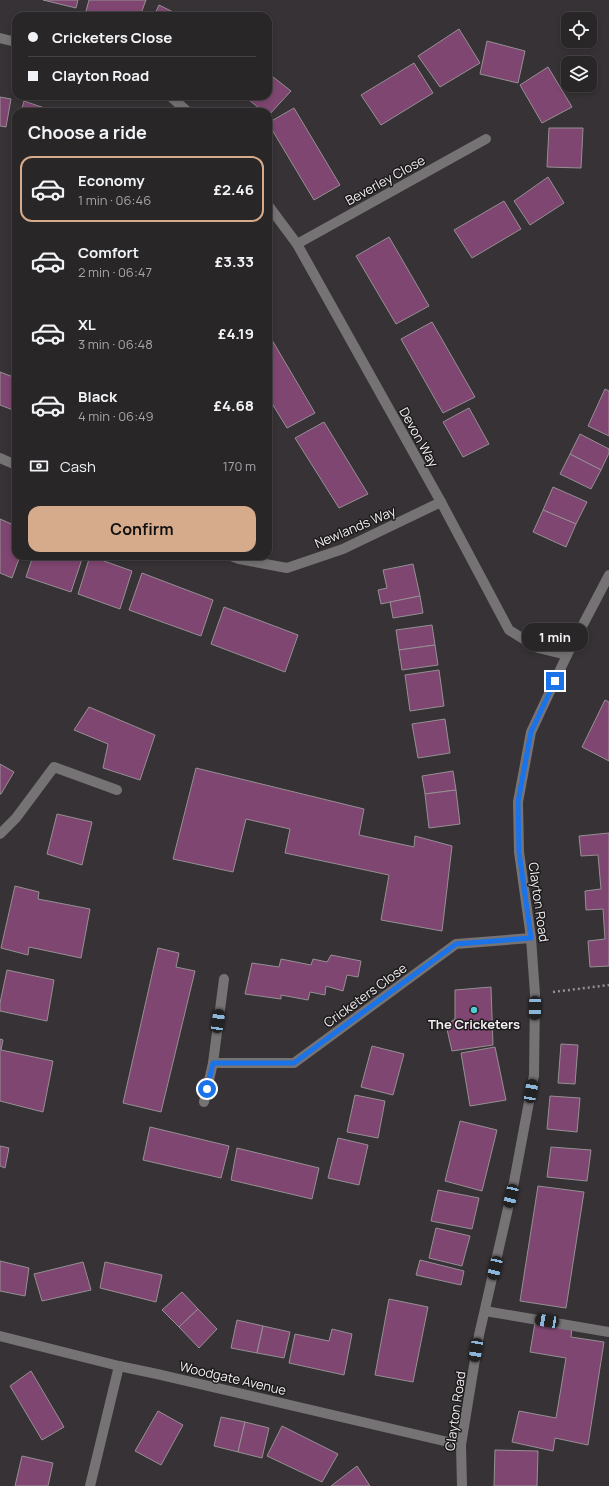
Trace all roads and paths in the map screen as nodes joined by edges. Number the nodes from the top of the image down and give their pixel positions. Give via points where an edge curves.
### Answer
1 (0, 38) edge
2 (12, 41) edge
3 (174, 100) edge
4 (184, 108) edge
5 (486, 139) dead end
6 (272, 210) edge
7 (297, 244) junction
8 (0, 458) edge
9 (12, 463) edge
10 (441, 502) junction
11 (244, 560) edge
12 (609, 574) edge
13 (567, 655) junction
14 (118, 790) dead end
15 (0, 834) edge
16 (531, 938) junction
17 (224, 979) dead end
18 (609, 985) edge
19 (535, 994) junction
20 (213, 1063) junction
21 (204, 1102) dead end
22 (485, 1311) junction
23 (609, 1332) edge
24 (0, 1336) edge
25 (119, 1366) junction
26 (461, 1445) junction
27 (90, 1486) edge
28 (462, 1486) edge

1 - 2 street
3 - 4 street
5 - 7 street, Beverley Close
6 - 7 street, Devon Way
7 - 10 street, Devon Way
8 - 9 street
10 - 11 street, Newlands Way via 343,549 287,568
10 - 13 street, Devon Way via 509,630 538,648
12 - 13 street, Clayton Road
13 - 16 street, Clayton Road via 531,732 518,802 519,852
14 - 15 street via 54,767 16,818
16 - 19 street, Clayton Road
16 - 20 street, Cricketers Close via 456,944 294,1063
17 - 20 street
18 - 19 path
19 - 22 street, Clayton Road via 534,1075 514,1182
20 - 21 street
22 - 23 street
22 - 26 street, Clayton Road
24 - 25 street, Woodgate Avenue
25 - 26 street, Woodgate Avenue
25 - 27 street
26 - 28 street, Clayton Road

